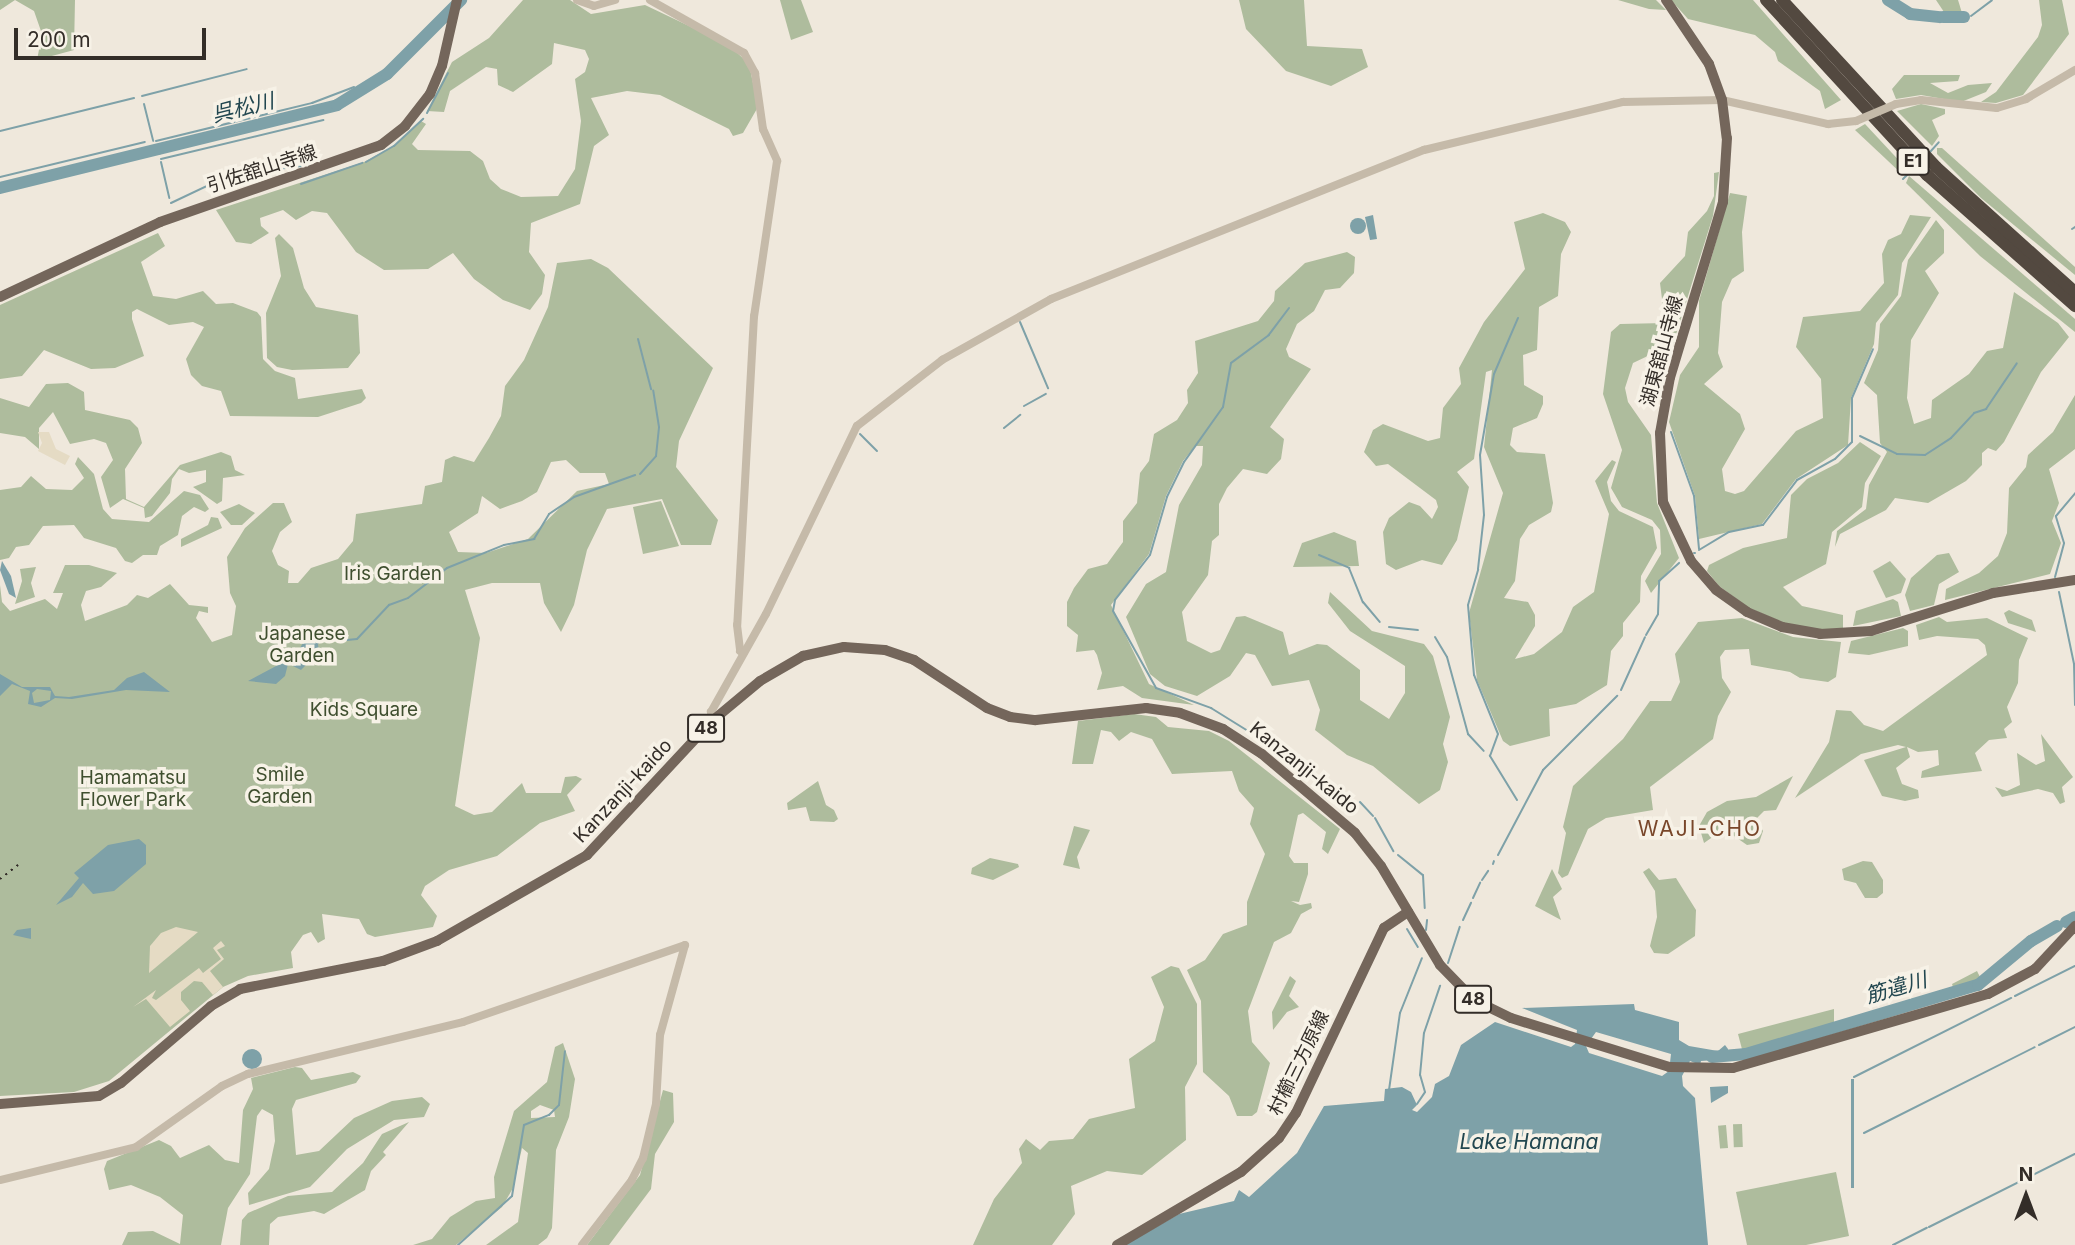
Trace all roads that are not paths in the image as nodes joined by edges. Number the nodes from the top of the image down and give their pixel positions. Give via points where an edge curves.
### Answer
1 (457, 0) edge
2 (577, 0) edge
3 (615, 0) edge
4 (650, 0) edge
5 (1666, 0) edge
6 (1766, 0) edge
7 (1782, 0) edge
8 (2075, 70) edge
9 (1722, 100) junction
10 (2075, 292) edge
11 (0, 297) edge
12 (2075, 306) edge
13 (2075, 580) edge
14 (744, 653) junction
15 (715, 719) junction
16 (1408, 912) junction
17 (2075, 926) edge
18 (0, 1104) edge
19 (0, 1180) edge
20 (582, 1245) edge
21 (1117, 1245) edge

1 - 11 main road, 引佐舘山寺線 via 442,66 430,94 405,126 381,145 160,222
2 - 3 street via 594,6
4 - 14 street via 730,42 748,57 759,93 761,124 777,160 754,316 737,625
5 - 9 main road, 湖東舘山寺線 via 1697,41
6 - 12 highway, E1 via 1927,175
7 - 10 highway, E1 via 1936,167
8 - 9 street, bridge via 2026,99 1997,108 1921,100 1896,104 1856,121 1828,124
9 - 13 main road, 湖東舘山寺線 via 1728,154 1723,202 1668,384 1659,441 1663,502 1690,561 1716,590 1747,612 1782,627 1820,634 1871,631 1993,593
9 - 14 street via 1629,101 1430,148 1074,288 965,347 854,429
14 - 15 street via 711,712
15 - 16 main road, Kanzanji-kaido / 48 via 783,665 823,650 854,647 914,660 987,708 1010,717 1036,720 1134,707 1180,713 1243,740 1333,811 1375,858
15 - 18 main road, Kanzanji-kaido / 48 via 587,855 445,936 383,961 240,989 99,1096
16 - 17 main road, Kanzanji-kaido / 48 via 1440,965 1466,993 1501,1014 1686,1070 1742,1065 1997,991 2035,969
16 - 21 main road, 村櫛三方原線 via 1384,928 1279,1138 1241,1172
19 - 20 street via 136,1147 222,1086 248,1074 463,1022 685,945 660,1035 656,1104 643,1158 632,1180

